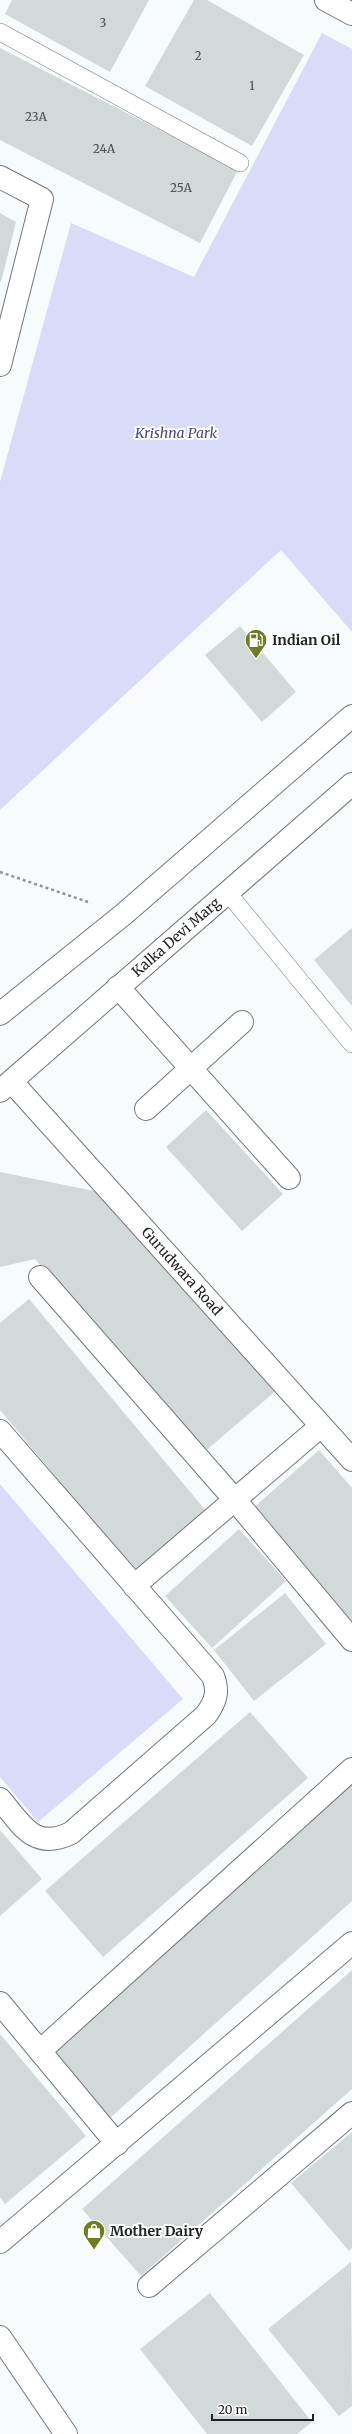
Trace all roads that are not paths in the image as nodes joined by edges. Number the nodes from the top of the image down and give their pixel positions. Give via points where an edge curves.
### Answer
1 (326, 0) edge
2 (352, 14) edge
3 (0, 32) edge
4 (240, 163) dead end
5 (0, 177) edge
6 (0, 365) edge
7 (352, 716) edge
8 (352, 784) edge
9 (228, 893) junction
10 (118, 987) junction
11 (0, 1014) edge
12 (242, 1022) dead end
13 (352, 1044) edge
14 (191, 1068) junction
15 (6, 1087) edge
16 (146, 1109) dead end
17 (289, 1178) dead end
18 (40, 1277) dead end
19 (321, 1426) junction
20 (0, 1431) edge
21 (352, 1460) edge
22 (235, 1500) junction
23 (134, 1586) junction
24 (352, 1640) edge
25 (352, 1769) edge
26 (0, 1799) edge
27 (352, 1943) edge
28 (0, 2004) edge
29 (40, 2051) junction
30 (352, 2113) edge
31 (117, 2144) junction
32 (3, 2234) edge
33 (149, 2286) dead end
34 (0, 2337) edge
35 (66, 2434) edge

1 - 2 street
3 - 4 lane
5 - 6 street via 42,199
7 - 11 street via 124,914
8 - 9 street, Kalka Devi Marg
9 - 10 street, Kalka Devi Marg
9 - 13 lane
10 - 14 street
10 - 15 street, Kalka Devi Marg
12 - 14 street
14 - 16 street
14 - 17 street
15 - 19 street, Gurudwara Road
18 - 22 street
19 - 21 street, Gurudwara Road
19 - 22 street
20 - 23 street
22 - 23 street
22 - 24 street
23 - 26 street via 213,1676 218,1690 214,1703 206,1715 71,1832 59,1839 45,1840 29,1833
25 - 29 street
27 - 31 street
28 - 29 street
29 - 31 street
30 - 33 street
31 - 32 street
34 - 35 street

